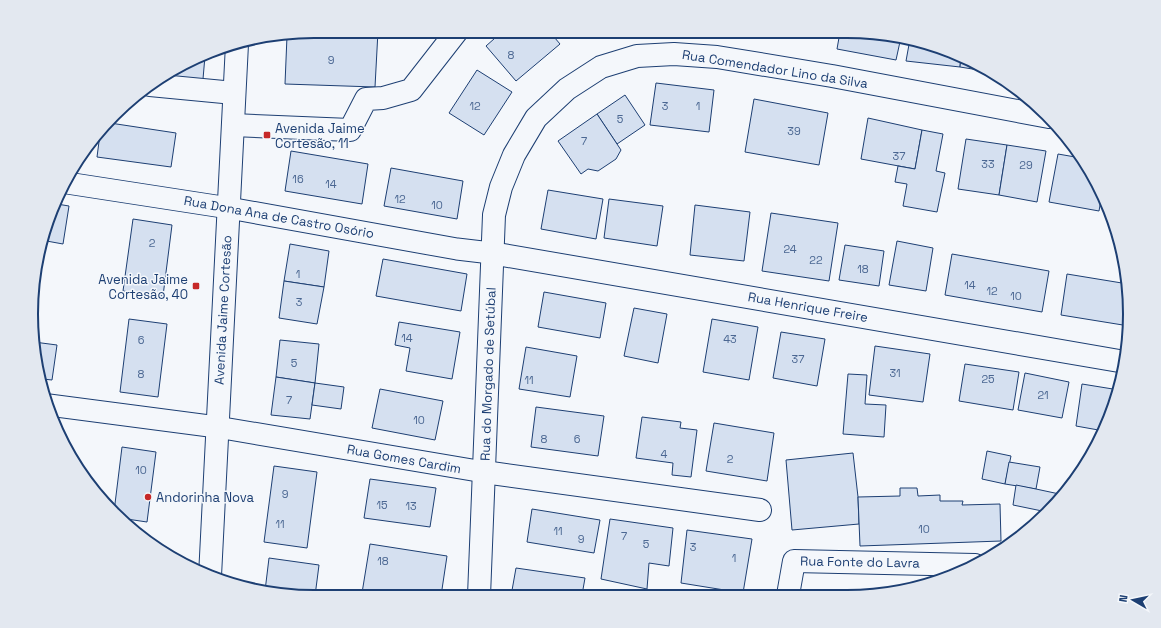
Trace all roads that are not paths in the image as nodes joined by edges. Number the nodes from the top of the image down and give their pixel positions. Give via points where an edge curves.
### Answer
1 (452, 38) edge
2 (237, 49) edge
3 (160, 86) edge
4 (234, 93) junction
5 (1039, 116) edge
6 (233, 125) junction
7 (514, 155) joint
8 (71, 184) edge
9 (229, 208) junction
10 (491, 253) junction
11 (1119, 361) edge
12 (54, 406) edge
13 (217, 427) junction
14 (484, 472) junction
15 (760, 510) dead end
16 (963, 565) edge
17 (210, 570) edge
18 (479, 590) edge
19 (789, 590) edge

1 - 6 street via 411,90 383,98 366,98 350,130
2 - 4 street, Avenida Jaime Cortesão
3 - 4 street
4 - 6 street, Avenida Jaime Cortesão
5 - 7 street, Rua Comendador Lino da Silva via 832,76 717,57 674,54 637,56 601,67 567,89 536,118
6 - 9 street, Avenida Jaime Cortesão
7 - 10 street, Rua do Morgado de Setúbal via 501,187 494,215
8 - 9 street, Rua Dona Ana de Castro Osório
9 - 10 street, Rua Dona Ana de Castro Osório
9 - 13 street, Avenida Jaime Cortesão
10 - 11 street, Rua Henrique Freire
10 - 14 street, Rua do Morgado de Setúbal
12 - 13 street, Rua Gomes Cardim
13 - 14 street, Rua Gomes Cardim
13 - 17 street, Avenida Jaime Cortesão
14 - 15 street, Rua Gomes Cardim
14 - 18 street, Rua do Morgado de Setúbal
16 - 19 street, Rua Fonte do Lavra via 794,561

